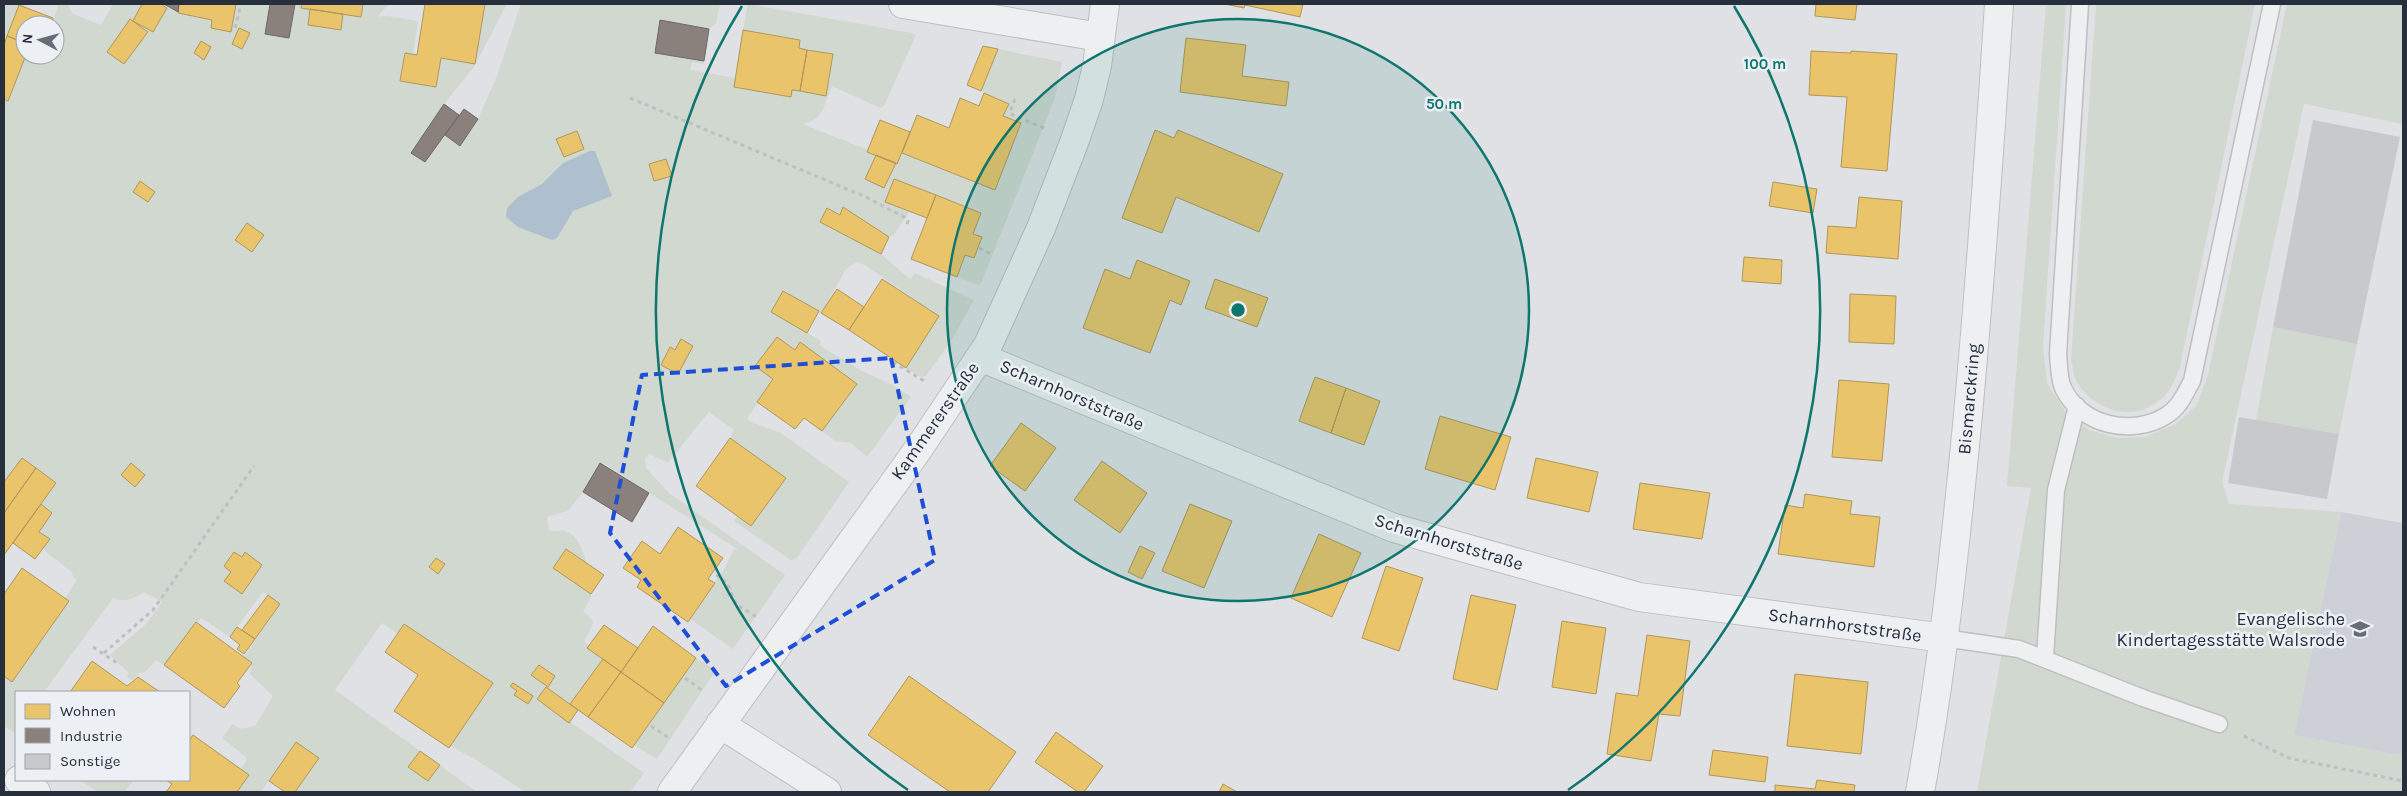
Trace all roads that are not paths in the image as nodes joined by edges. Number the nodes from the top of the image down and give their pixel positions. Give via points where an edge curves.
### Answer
1 (903, 4) edge
2 (1105, 4) edge
3 (1999, 4) edge
4 (2080, 4) edge
5 (2272, 4) edge
6 (1100, 37) junction
7 (980, 357) junction
8 (2077, 406) junction
9 (1944, 638) junction
10 (2045, 657) junction
11 (720, 724) junction
12 (2219, 724) road end
13 (4, 769) edge
14 (15, 777) edge
15 (21, 781) edge
16 (36, 792) edge
17 (672, 792) edge
18 (827, 792) edge
19 (1920, 792) edge

1 - 6 street
2 - 6 street, Kammererstraße
3 - 9 street, Bismarckring via 1984,232
4 - 8 lane via 2058,354 2063,388
5 - 8 lane via 2192,381 2180,404 2167,415 2140,425 2116,427 2089,416
6 - 7 street, Kammererstraße via 1089,99 1068,159 1000,321
7 - 9 street, Scharnhorststraße via 1394,528 1640,597
7 - 11 street, Kammererstraße via 917,451
8 - 10 lane via 2056,490
9 - 10 lane via 2001,645
9 - 19 street, Bismarckring
10 - 12 lane via 2143,698
11 - 17 street, Kammererstraße
11 - 18 street
13 - 14 street
15 - 16 street

